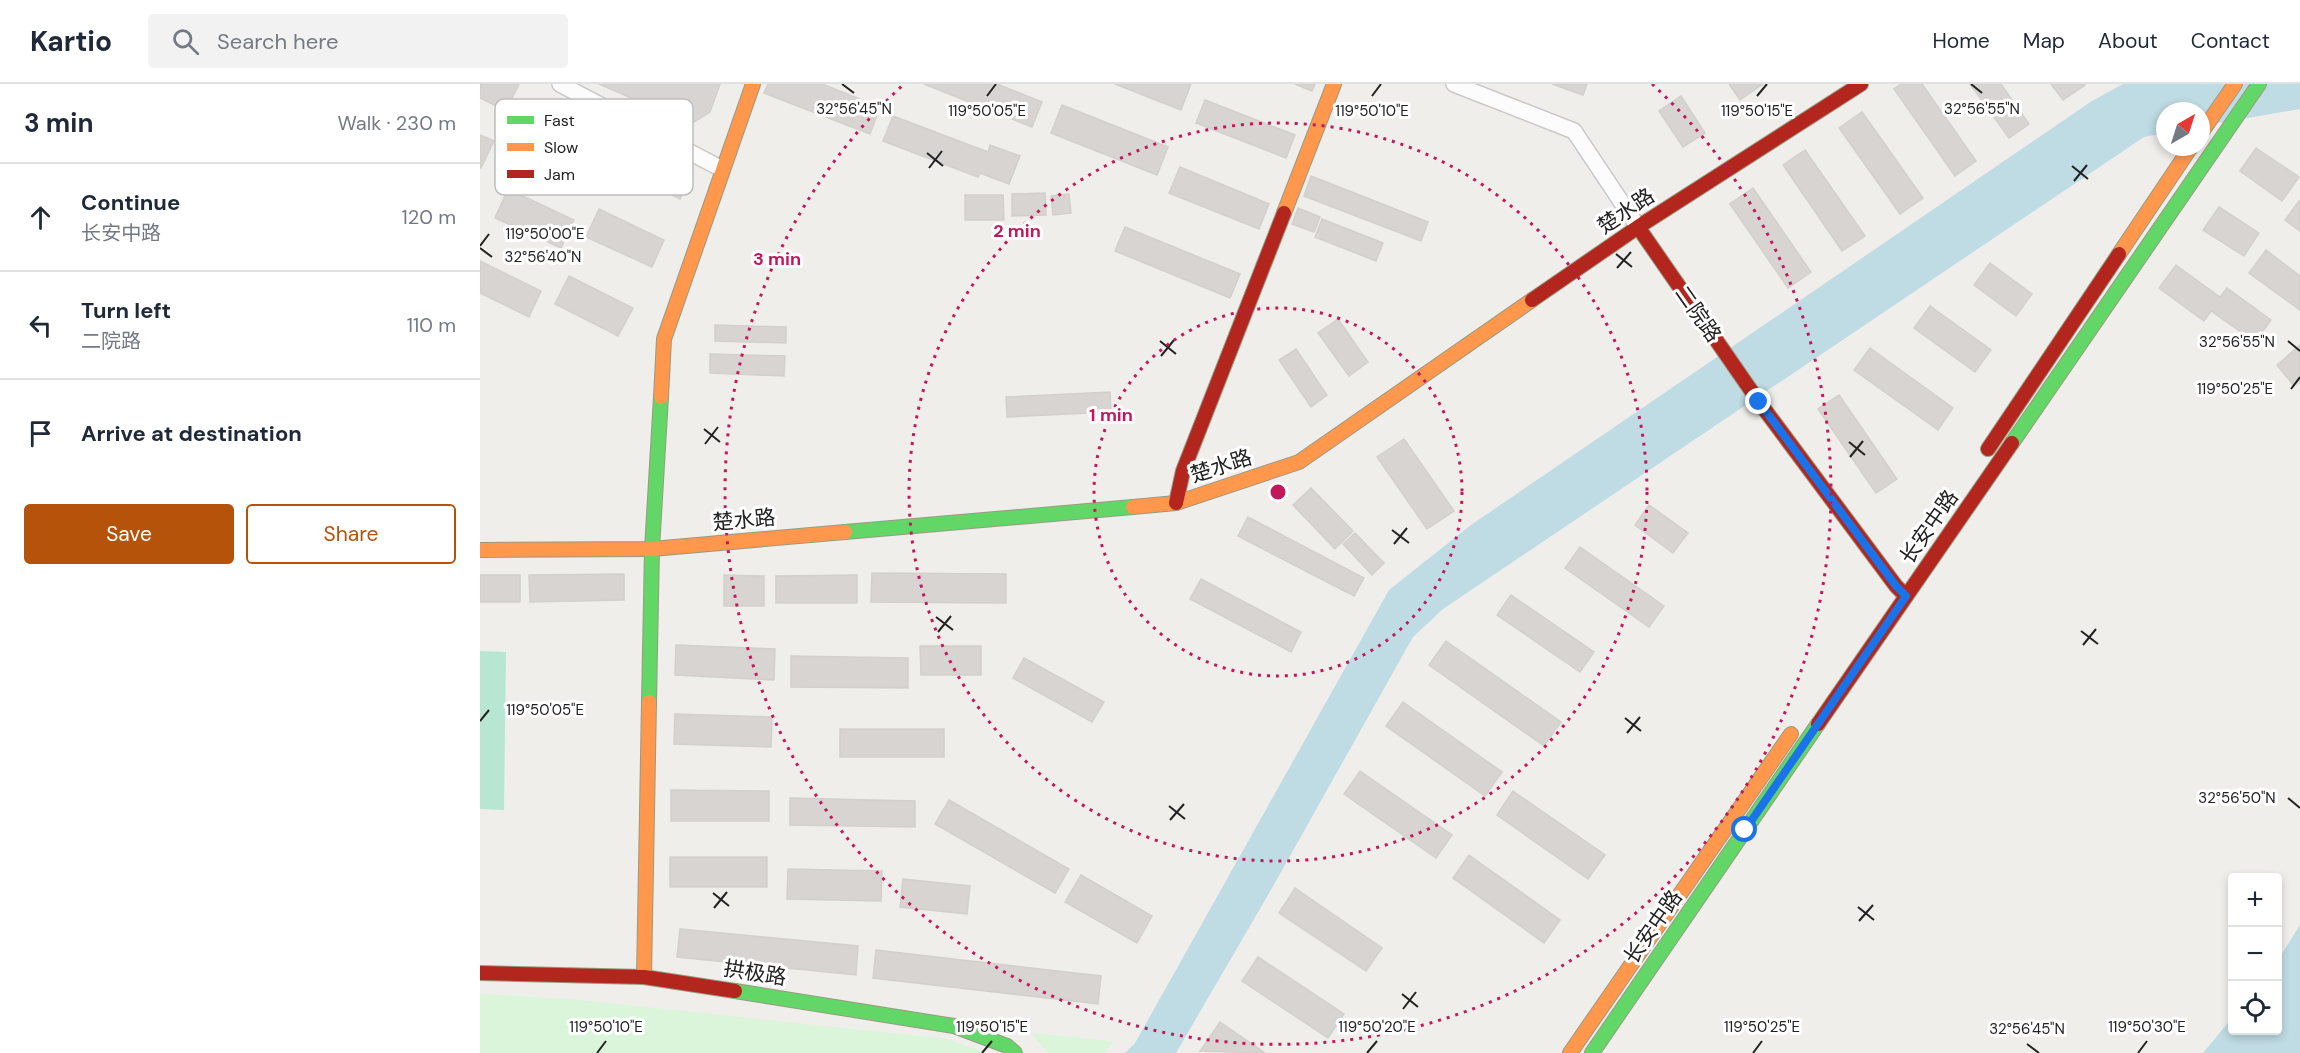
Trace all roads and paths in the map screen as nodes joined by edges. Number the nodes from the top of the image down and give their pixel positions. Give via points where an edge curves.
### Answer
1 (560, 84) edge
2 (753, 84) edge
3 (1334, 84) edge
4 (1454, 84) edge
5 (1861, 84) edge
6 (2235, 84) edge
7 (2259, 84) edge
8 (589, 99) edge
9 (2210, 120) edge
10 (693, 154) edge
11 (2185, 156) edge
12 (722, 169) junction
13 (1638, 227) junction
14 (1982, 458) dead end
15 (1176, 503) junction
16 (652, 549) junction
17 (480, 550) edge
18 (1905, 572) dead end
19 (1897, 592) junction
20 (1799, 723) dead end
21 (480, 973) edge
22 (645, 977) junction
23 (1015, 1053) edge
24 (1570, 1053) edge
25 (1592, 1053) edge

1 - 8 street
2 - 12 main road
3 - 15 main road via 1183,471
4 - 13 street, 二院路 via 1574,131
5 - 13 main road, 楚水路
6 - 9 main road
7 - 19 main road, 长安中路
10 - 12 street
11 - 14 main road
12 - 16 main road via 664,339
13 - 15 main road, 楚水路 via 1299,462
13 - 19 main road, 二院路
15 - 16 main road, 楚水路
16 - 17 main road, 楚水路
16 - 22 main road
18 - 19 main road, 长安中路
19 - 25 main road, 长安中路
20 - 24 main road, 长安中路
21 - 22 main road, 拱极路
22 - 23 main road, 拱极路 via 954,1026 1007,1046

